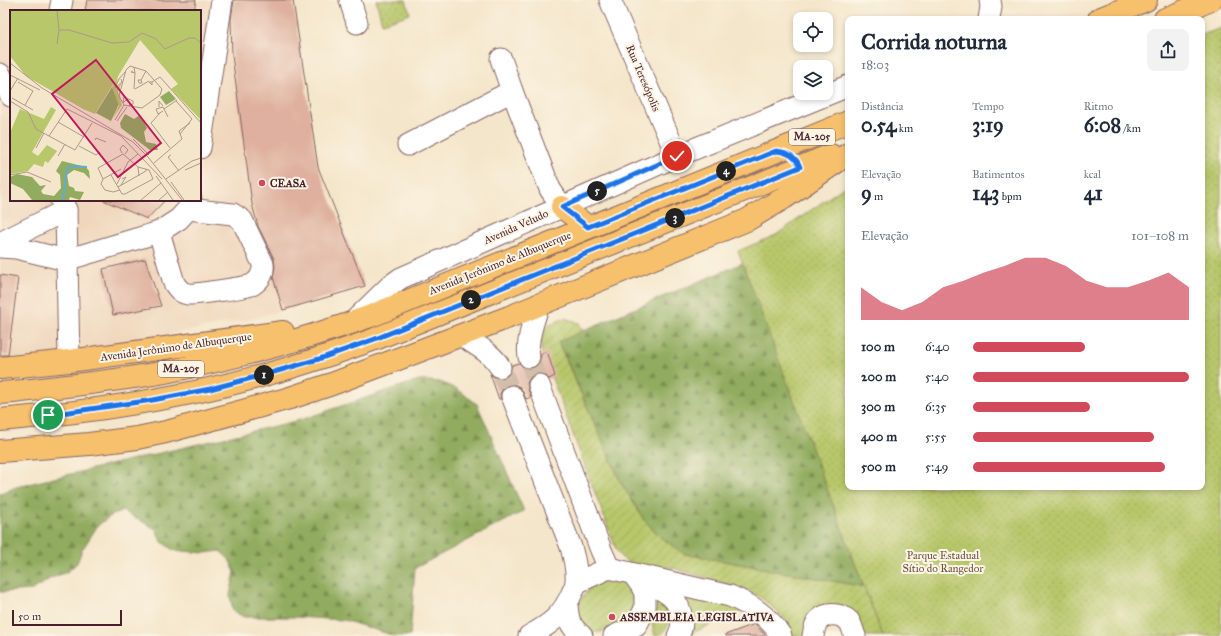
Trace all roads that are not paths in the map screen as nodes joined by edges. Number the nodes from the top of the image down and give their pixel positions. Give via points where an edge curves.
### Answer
1 (62, 0) edge
2 (222, 0) edge
3 (350, 0) edge
4 (610, 0) edge
5 (990, 0) edge
6 (1146, 0) edge
7 (1211, 0) edge
8 (60, 10) edge
9 (990, 16) edge
10 (1106, 16) edge
11 (1172, 16) edge
12 (357, 23) dead end
13 (501, 59) dead end
14 (0, 74) edge
15 (845, 87) edge
16 (512, 91) junction
17 (10, 94) edge
18 (845, 123) edge
19 (201, 141) edge
20 (408, 145) dead end
21 (845, 149) edge
22 (776, 151) junction
23 (677, 156) junction
24 (845, 156) edge
25 (800, 167) junction
26 (791, 193) junction
27 (64, 205) edge
28 (189, 205) edge
29 (562, 207) junction
30 (588, 227) junction
31 (159, 232) junction
32 (0, 243) edge
33 (0, 247) edge
34 (66, 260) junction
35 (539, 304) junction
36 (352, 323) junction
37 (461, 335) junction
38 (529, 357) tunnel mouth
39 (69, 361) junction
40 (500, 367) tunnel mouth
41 (0, 368) edge
42 (538, 385) tunnel mouth
43 (0, 393) edge
44 (512, 396) tunnel mouth
45 (0, 420) edge
46 (0, 451) edge
47 (609, 568) junction
48 (633, 574) junction
49 (576, 583) junction
50 (567, 605) junction
51 (556, 633) edge
52 (529, 636) edge
53 (582, 636) edge
54 (614, 636) edge
55 (678, 636) edge
56 (782, 636) edge
57 (813, 636) edge
58 (855, 636) edge

1 - 8 street
2 - 19 street
3 - 12 street
4 - 23 street, Rua Teresópolis
5 - 9 street
6 - 10 main road
7 - 11 main road
13 - 16 street
14 - 17 street
15 - 23 street, Avenida Veludo
16 - 20 street
16 - 29 street via 551,192
18 - 22 main road, Avenida Jerônimo de Albuquerque / MA-205
21 - 25 main road, MA-205
22 - 25 main road via 786,152 792,156
22 - 30 main road, Avenida Jerônimo de Albuquerque / MA-205
23 - 29 street, Avenida Veludo
24 - 26 main road
25 - 26 main road via 799,181
25 - 45 main road, MA-205 via 319,359 246,380 153,400
26 - 35 main road via 740,223
27 - 32 street
27 - 34 street
28 - 31 street via 179,219
28 - 31 street via 234,214 242,220 263,264 264,272 252,286 189,295 179,290 174,283
29 - 30 main road
29 - 36 street, Avenida Veludo via 401,278
30 - 36 main road, Avenida Jerônimo de Albuquerque / MA-205
31 - 34 street
33 - 34 street via 16,248
34 - 39 street
35 - 37 main road
35 - 38 street via 532,326
36 - 39 main road, Avenida Jerônimo de Albuquerque
36 - 43 main road, Avenida Jerônimo de Albuquerque / MA-205 via 263,350 167,372
37 - 40 street via 496,360
37 - 46 main road via 297,396 166,432 102,443
39 - 41 main road, Avenida Jerônimo de Albuquerque
42 - 47 street
44 - 49 street via 571,547 575,561
47 - 48 street
47 - 49 street
48 - 54 street via 645,593 646,609 636,626
48 - 55 street via 673,598 682,620
48 - 56 street via 730,596 762,613
49 - 50 street
50 - 51 street
50 - 52 street via 546,627
50 - 53 street via 568,618
57 - 58 street via 819,619 836,614 850,622

